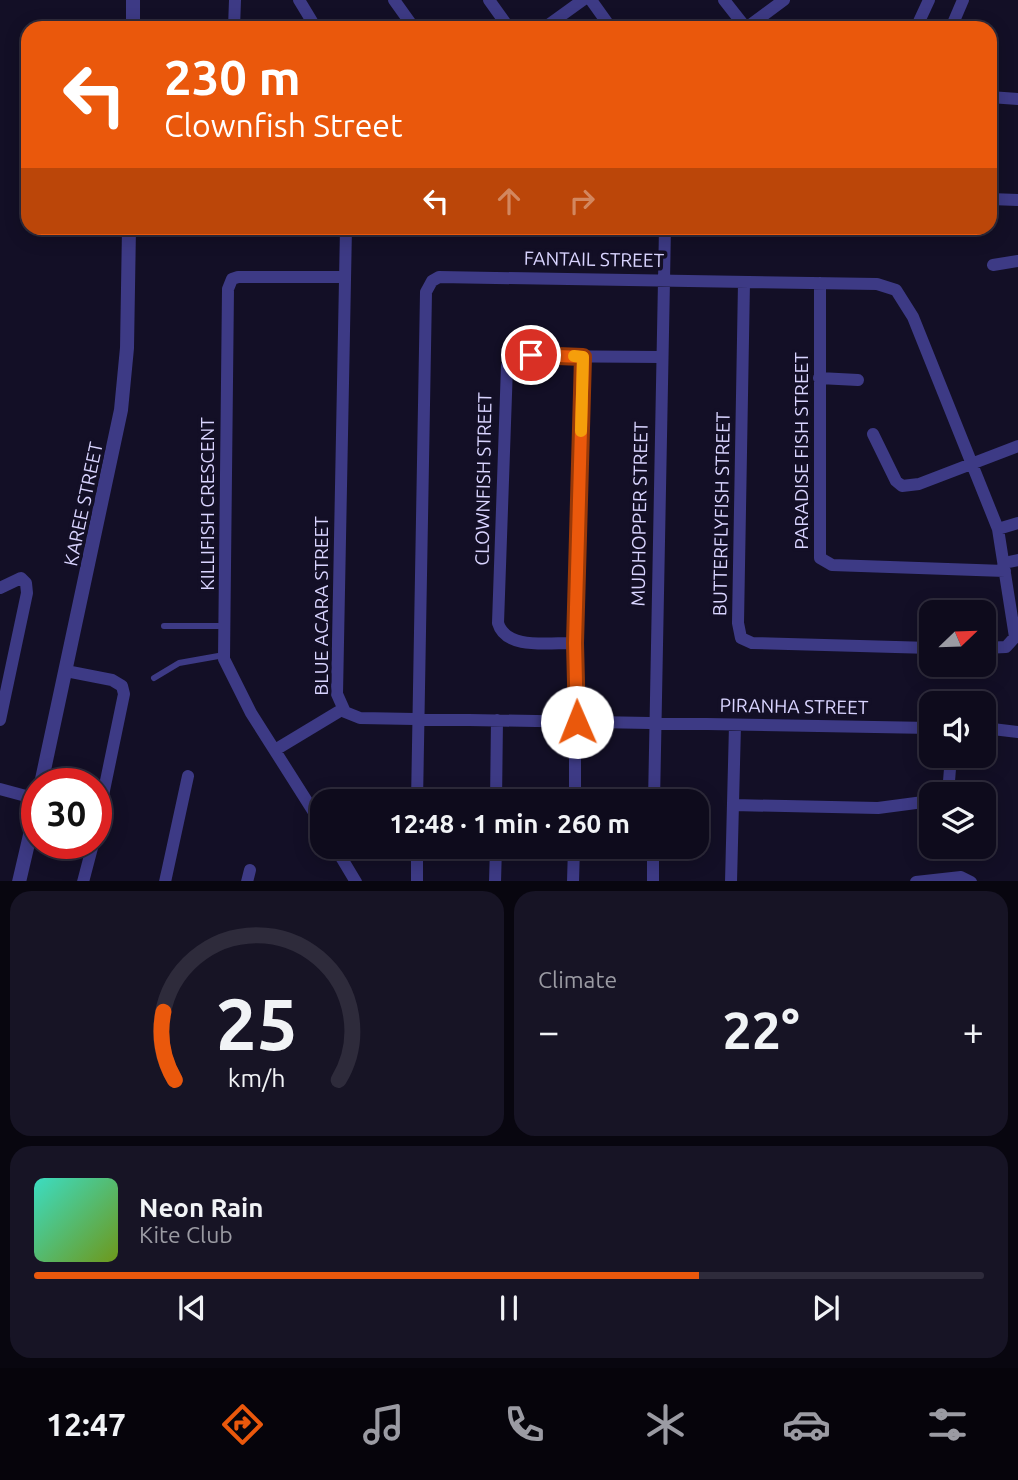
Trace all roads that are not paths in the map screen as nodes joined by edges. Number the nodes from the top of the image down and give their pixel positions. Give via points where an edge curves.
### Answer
1 (134, 0) edge
2 (235, 0) edge
3 (299, 0) edge
4 (394, 0) edge
5 (489, 0) edge
6 (583, 0) edge
7 (592, 0) edge
8 (724, 0) edge
9 (784, 0) edge
10 (929, 0) edge
11 (963, 0) edge
12 (133, 21) edge
13 (234, 21) edge
14 (312, 21) edge
15 (409, 21) edge
16 (504, 21) edge
17 (554, 21) edge
18 (606, 21) edge
19 (740, 21) edge
20 (756, 21) edge
21 (919, 21) edge
22 (954, 21) edge
23 (997, 98) edge
24 (1018, 99) edge
25 (997, 200) edge
26 (1018, 200) edge
27 (129, 235) edge
28 (346, 235) edge
29 (665, 235) edge
30 (1018, 261) edge
31 (993, 265) dead end
32 (345, 276) junction
33 (664, 280) junction
34 (744, 282) junction
35 (820, 283) junction
36 (583, 357) junction
37 (661, 357) junction
38 (819, 378) junction
39 (858, 380) dead end
40 (873, 434) dead end
41 (1018, 446) edge
42 (972, 465) junction
43 (1018, 523) edge
44 (998, 529) junction
45 (1018, 560) edge
46 (1005, 567) junction
47 (0, 587) edge
48 (164, 626) dead end
49 (225, 626) junction
50 (1014, 642) edge
51 (575, 643) junction
52 (996, 646) edge
53 (919, 648) edge
54 (224, 655) junction
55 (66, 670) junction
56 (153, 678) dead end
57 (343, 709) junction
58 (420, 718) junction
59 (0, 720) edge
60 (497, 720) junction
61 (577, 722) junction
62 (656, 723) junction
63 (735, 725) junction
64 (919, 728) edge
65 (996, 729) edge
66 (1018, 732) edge
67 (275, 750) junction
68 (45, 768) edge
69 (109, 768) edge
70 (188, 776) dead end
71 (0, 789) edge
72 (417, 789) edge
73 (496, 789) edge
74 (575, 789) edge
75 (654, 789) edge
76 (21, 795) edge
77 (919, 803) edge
78 (733, 804) junction
79 (310, 806) edge
80 (24, 859) edge
81 (89, 859) edge
82 (342, 859) edge
83 (417, 859) edge
84 (496, 859) edge
85 (574, 859) edge
86 (653, 859) edge
87 (19, 881) edge
88 (83, 881) edge
89 (165, 881) edge
90 (356, 881) edge
91 (417, 881) edge
92 (495, 881) edge
93 (573, 881) edge
94 (653, 881) edge
95 (731, 881) edge
96 (916, 881) edge
97 (971, 881) edge

1 - 12 street
2 - 13 street
3 - 14 street
4 - 15 street
5 - 16 street
6 - 17 street
7 - 18 street
8 - 19 street
9 - 20 street
10 - 21 street
11 - 22 street
23 - 24 street
25 - 26 street
27 - 55 street, KAREE STREET via 123,400
28 - 32 street, BLUE ACARA STREET
29 - 33 street, MUDHOPPER STREET
30 - 31 street
32 - 49 street, KILLIFISH CRESCENT via 243,277 232,279 229,285
32 - 57 street, BLUE ACARA STREET via 337,694
33 - 34 street, FANTAIL STREET
33 - 37 street, MUDHOPPER STREET
33 - 58 street, FANTAIL STREET via 447,276 428,286
34 - 35 street, FANTAIL STREET
34 - 53 street, BUTTERFLYFISH STREET via 741,638 752,643
35 - 38 street, PARADISE FISH STREET
35 - 42 street, FANTAIL STREET via 877,284 901,295
36 - 37 street, CLOWNFISH STREET
36 - 51 street
36 - 51 street, CLOWNFISH STREET via 512,359 505,376 503,415 499,628 517,641
37 - 62 street, MUDHOPPER STREET
38 - 39 street
38 - 46 street, PARADISE FISH STREET via 818,553 823,561
40 - 42 street via 902,486
41 - 42 street
42 - 44 street, FANTAIL STREET
43 - 44 street
44 - 46 street, FANTAIL STREET
45 - 46 street
46 - 50 street, FANTAIL STREET
47 - 59 street via 20,578 27,593
48 - 49 lane
49 - 54 street, KILLIFISH CRESCENT
50 - 52 street
51 - 61 street
54 - 56 lane via 179,663
54 - 67 street, KILLIFISH CRESCENT via 226,667
55 - 68 street, KAREE STREET
55 - 69 street via 121,685 124,694
57 - 58 street, BLUE ACARA STREET via 355,718
57 - 67 street
58 - 60 street, BLUE ACARA STREET
58 - 72 street, FANTAIL STREET
60 - 61 street, BLUE ACARA STREET
60 - 73 street
61 - 62 street, BLUE ACARA STREET
61 - 74 street
62 - 63 street, PIRANHA STREET
62 - 75 street, MUDHOPPER STREET
63 - 64 street, PIRANHA STREET
63 - 78 street
65 - 66 street
67 - 79 street, KILLIFISH CRESCENT
70 - 89 street
71 - 76 street
77 - 78 street via 877,808
78 - 95 street
80 - 87 street
81 - 88 street
82 - 90 street
83 - 91 street
84 - 92 street
85 - 93 street
86 - 94 street
96 - 97 street via 961,877

